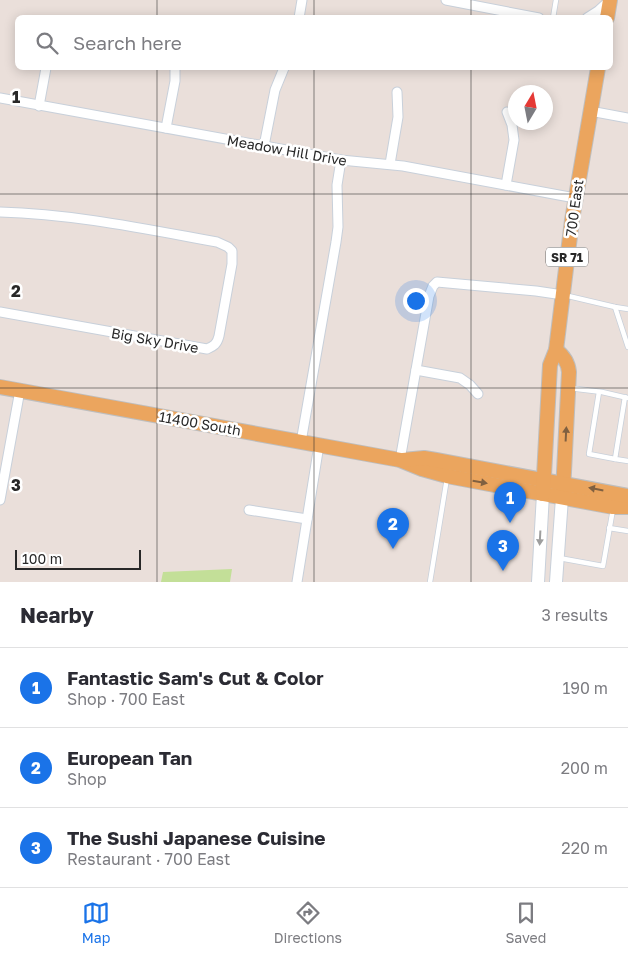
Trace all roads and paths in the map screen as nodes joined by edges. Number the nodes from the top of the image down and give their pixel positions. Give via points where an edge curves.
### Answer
1 (302, 0) edge
2 (446, 0) edge
3 (556, 0) edge
4 (610, 0) edge
5 (300, 15) edge
6 (524, 15) edge
7 (553, 15) edge
8 (592, 15) edge
9 (608, 15) edge
10 (46, 70) edge
11 (175, 70) edge
12 (283, 70) edge
13 (598, 70) edge
14 (397, 92) dead end
15 (0, 98) edge
16 (40, 106) junction
17 (507, 112) dead end
18 (590, 112) junction
19 (628, 118) edge
20 (166, 128) junction
21 (264, 146) junction
22 (341, 160) junction
23 (390, 164) junction
24 (506, 185) junction
25 (575, 198) junction
26 (0, 212) edge
27 (562, 295) junction
28 (615, 307) junction
29 (628, 309) edge
30 (0, 312) edge
31 (628, 347) edge
32 (556, 350) junction
33 (416, 370) junction
34 (0, 387) edge
35 (568, 388) junction
36 (20, 390) junction
37 (599, 392) junction
38 (478, 394) dead end
39 (627, 397) edge
40 (301, 442) junction
41 (319, 445) junction
42 (615, 459) junction
43 (400, 460) junction
44 (628, 462) edge
45 (3, 466) edge
46 (447, 476) junction
47 (543, 480) junction
48 (563, 483) junction
49 (543, 494) junction
50 (628, 496) edge
51 (562, 498) junction
52 (0, 500) edge
53 (613, 507) junction
54 (628, 507) edge
55 (249, 510) dead end
56 (308, 519) junction
57 (610, 528) junction
58 (628, 531) edge
59 (558, 558) junction
60 (298, 582) edge
61 (430, 582) edge
62 (538, 582) edge
63 (556, 582) edge

1 - 5 street
2 - 6 street
3 - 7 lane
4 - 8 street
4 - 9 main road
10 - 16 street
11 - 20 street
12 - 21 street via 275,90
13 - 18 main road, 700 East / SR 71
14 - 23 street via 398,117
15 - 16 street, Meadow Hill Drive
16 - 20 street, Meadow Hill Drive
17 - 24 street via 514,140
18 - 19 street
18 - 25 main road, 700 East / SR 71
20 - 21 street, Meadow Hill Drive
21 - 22 street, Meadow Hill Drive
22 - 23 street, Meadow Hill Drive
22 - 40 street via 336,242
23 - 24 street, Meadow Hill Drive
24 - 25 street, Meadow Hill Drive
25 - 27 main road, 700 East / SR 71
26 - 30 street, Big Sky Drive via 100,221 217,242 232,252 220,336 213,347 207,349
27 - 28 lane
27 - 32 main road, 700 East / SR 71
27 - 33 street via 437,282 429,296
28 - 29 lane
28 - 31 lane
32 - 35 main road via 568,366
32 - 47 main road, 700 East / SR 71 via 550,365
33 - 38 street via 460,378
33 - 43 street
34 - 36 main road, 11400 South
35 - 37 lane
48 -> 35 main road
36 - 40 main road, 11400 South
36 - 45 street
37 - 39 lane
37 - 42 lane via 589,454
39 - 42 lane
40 - 41 main road, 11400 South
41 - 43 main road, 11400 South
41 - 56 street
42 - 44 lane
43 - 46 main road, 11400 South
43 - 47 main road, 11400 South via 436,460
45 - 52 street
46 -> 49 main road, 11400 South
46 - 61 lane
47 - 48 main road, 11400 South
47 - 49 main road, 700 East / SR 71
50 -> 48 main road, 11400 South
48 - 51 main road
49 - 51 main road, 11400 South
49 -> 62 main road, 700 East / SR 71
51 - 53 main road, 11400 South
51 - 59 main road
53 - 54 main road, 11400 South
53 - 57 lane
55 - 56 street
56 - 60 street
57 - 58 lane
57 - 59 lane via 603,566
59 - 63 main road

